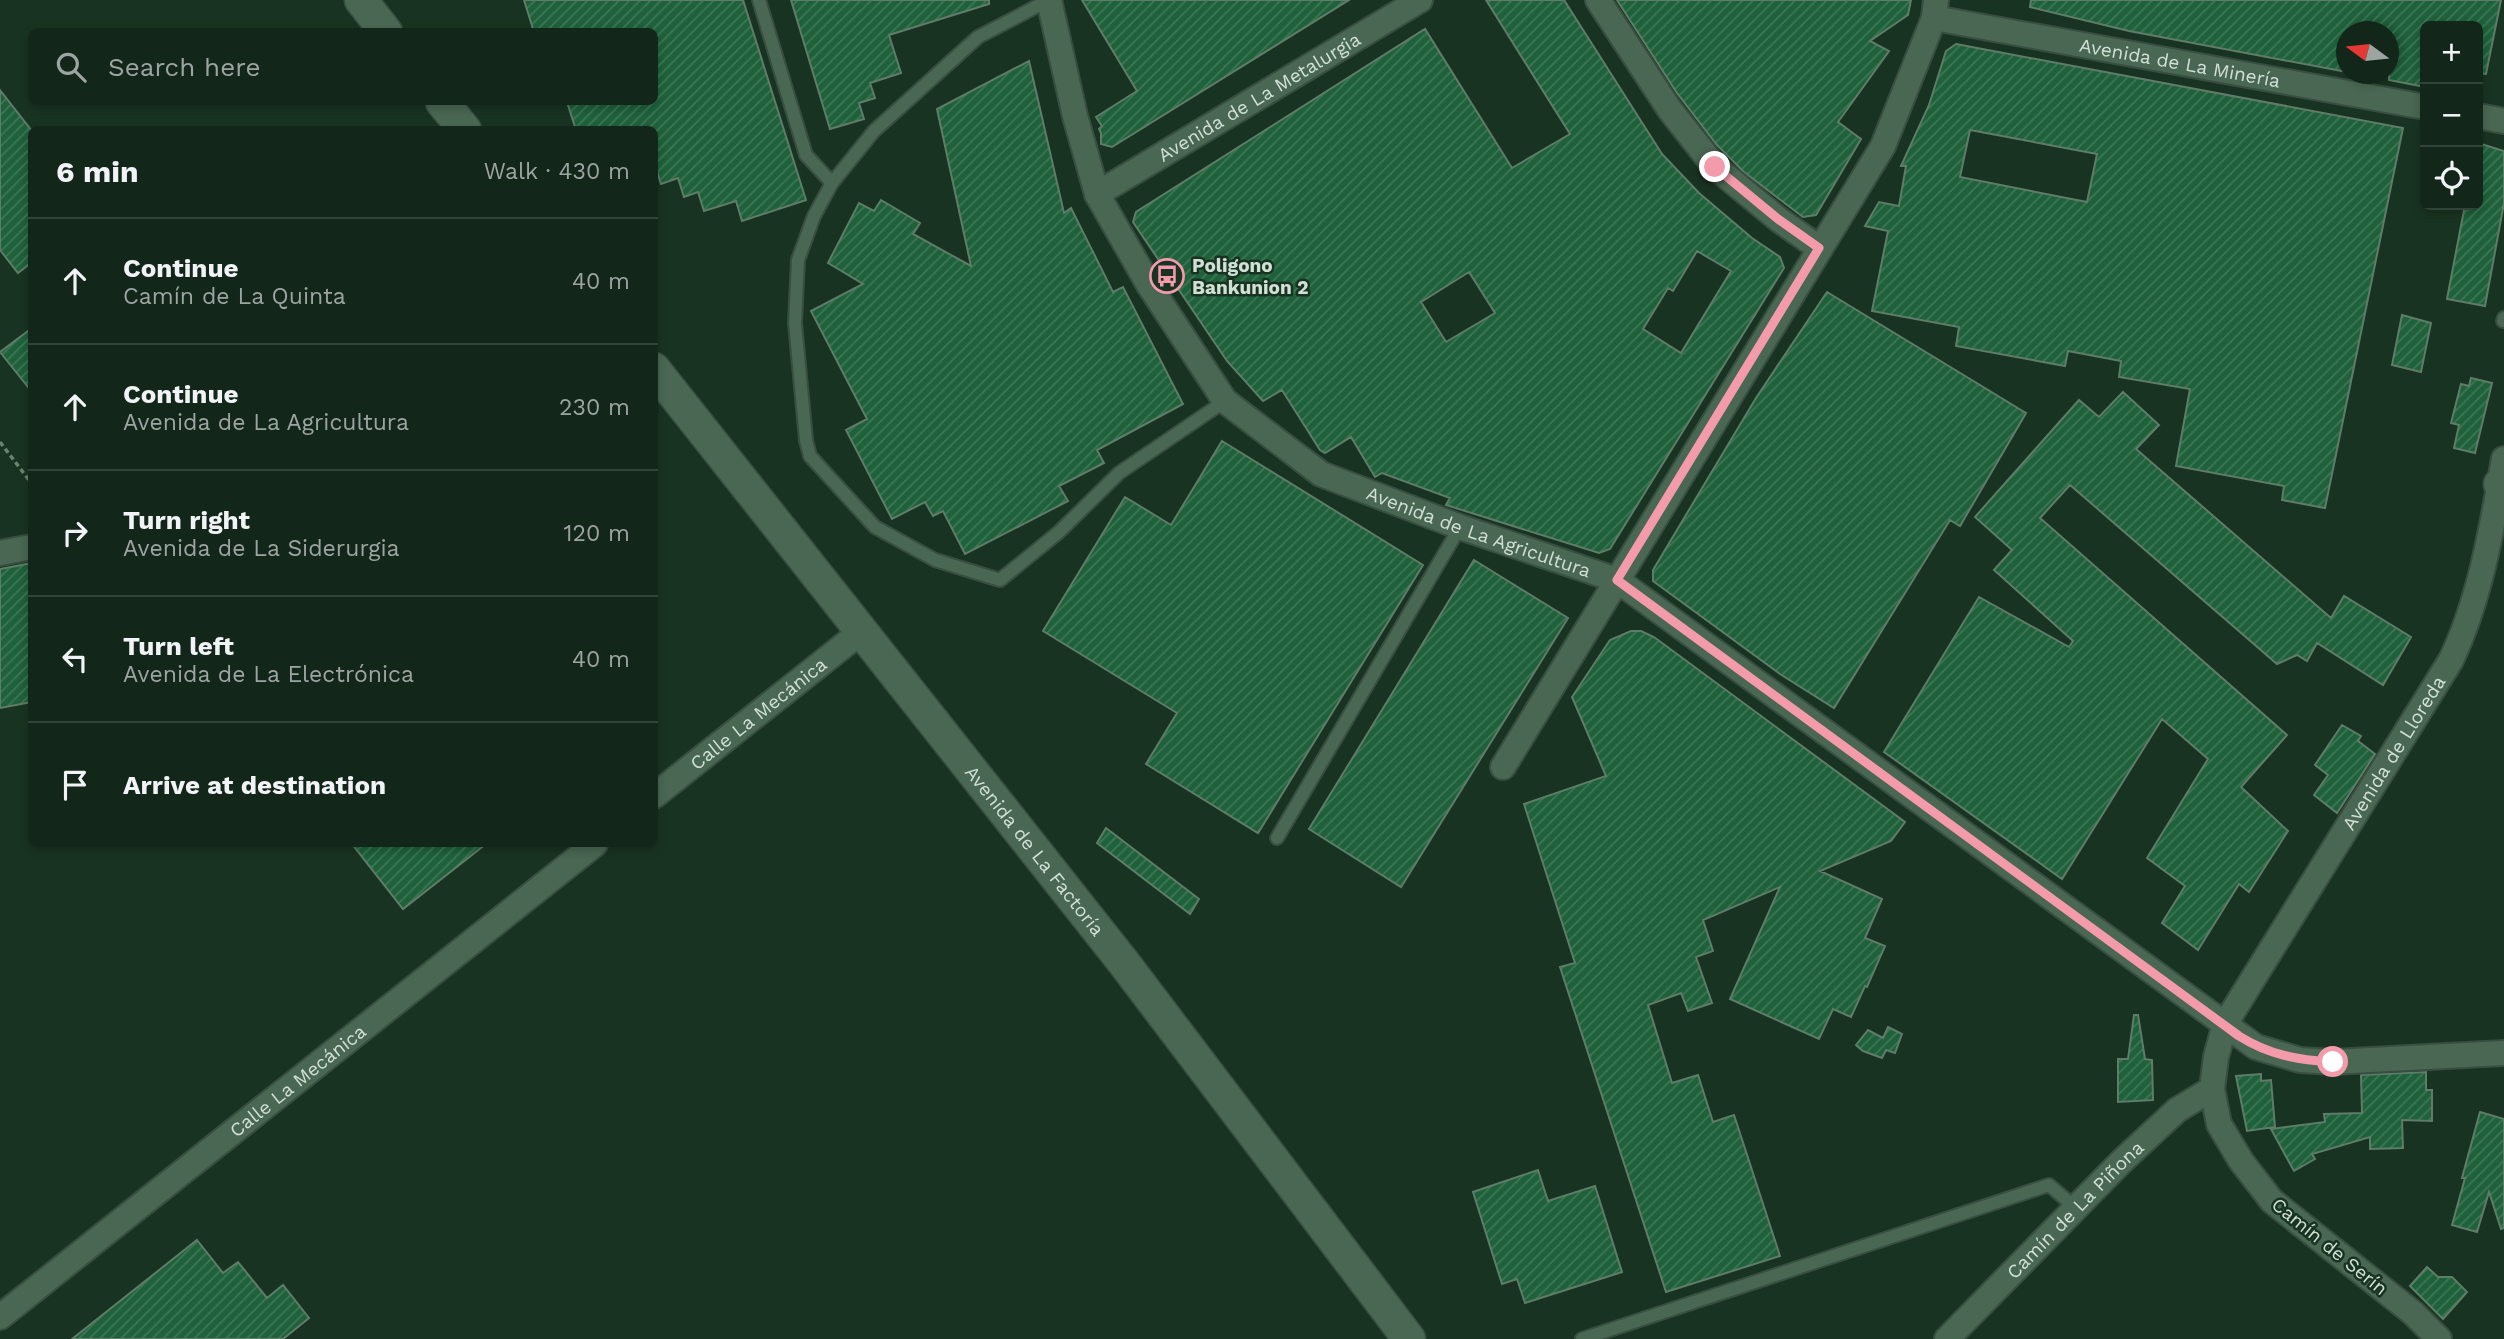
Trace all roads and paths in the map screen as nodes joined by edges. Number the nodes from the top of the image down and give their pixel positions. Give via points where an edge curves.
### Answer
1 (360, 0) edge
2 (759, 0) edge
3 (1049, 0) edge
4 (1420, 0) edge
5 (1598, 0) edge
6 (1935, 9) edge
7 (383, 28) edge
8 (444, 105) edge
9 (2420, 106) edge
10 (2483, 117) edge
11 (2504, 121) edge
12 (462, 126) edge
13 (832, 183) junction
14 (1097, 194) junction
15 (1819, 248) junction
16 (658, 374) edge
17 (1225, 401) junction
18 (0, 442) edge
19 (2503, 474) edge
20 (28, 479) edge
21 (1460, 527) junction
22 (28, 548) edge
23 (0, 553) edge
24 (1617, 580) junction
25 (862, 631) junction
26 (1503, 767) dead end
27 (658, 793) edge
28 (1276, 838) dead end
29 (591, 847) edge
30 (2225, 1024) junction
31 (2504, 1053) edge
32 (2211, 1089) junction
33 (2076, 1208) junction
34 (0, 1317) edge
35 (1409, 1339) edge
36 (1582, 1339) edge
37 (1947, 1339) edge
38 (2439, 1339) edge

1 - 7 street
2 - 13 lane via 806,155
3 - 13 lane via 978,37 874,131
3 - 14 street, Avenida de La Agricultura
4 - 14 street, Avenida de La Metalurgia
5 - 15 street via 1670,110 1715,167
6 - 9 street, Avenida de La Minería
6 - 15 street via 1883,146
8 - 12 street
10 - 11 street
13 - 17 lane via 798,260 794,323 806,440 810,456 875,527 935,559 1000,580 1119,473
14 - 17 street, Avenida de La Agricultura via 1149,285
15 - 24 street
16 - 25 street, Avenida de La Factoría
17 - 21 street, Avenida de La Agricultura via 1321,474
18 - 20 path
19 - 30 street, Avenida de Lloreda via 2467,627 2451,660
21 - 24 street, Avenida de La Agricultura
21 - 28 lane
22 - 23 street
24 - 26 street
24 - 30 street, Avenida de La Agricultura
25 - 27 street, Calle La Mecánica
25 - 35 street, Avenida de La Factoría via 1124,963
29 - 34 street, Calle La Mecánica
30 - 31 street, Avenida de La Agricultura via 2256,1047 2300,1060
30 - 32 street, Camín de Serín
32 - 33 street, Camín de La Piñona via 2177,1110
32 - 38 street, Camín de Serín via 2219,1124 2272,1201
33 - 36 lane via 2049,1185
33 - 37 street, Camín de La Piñona

